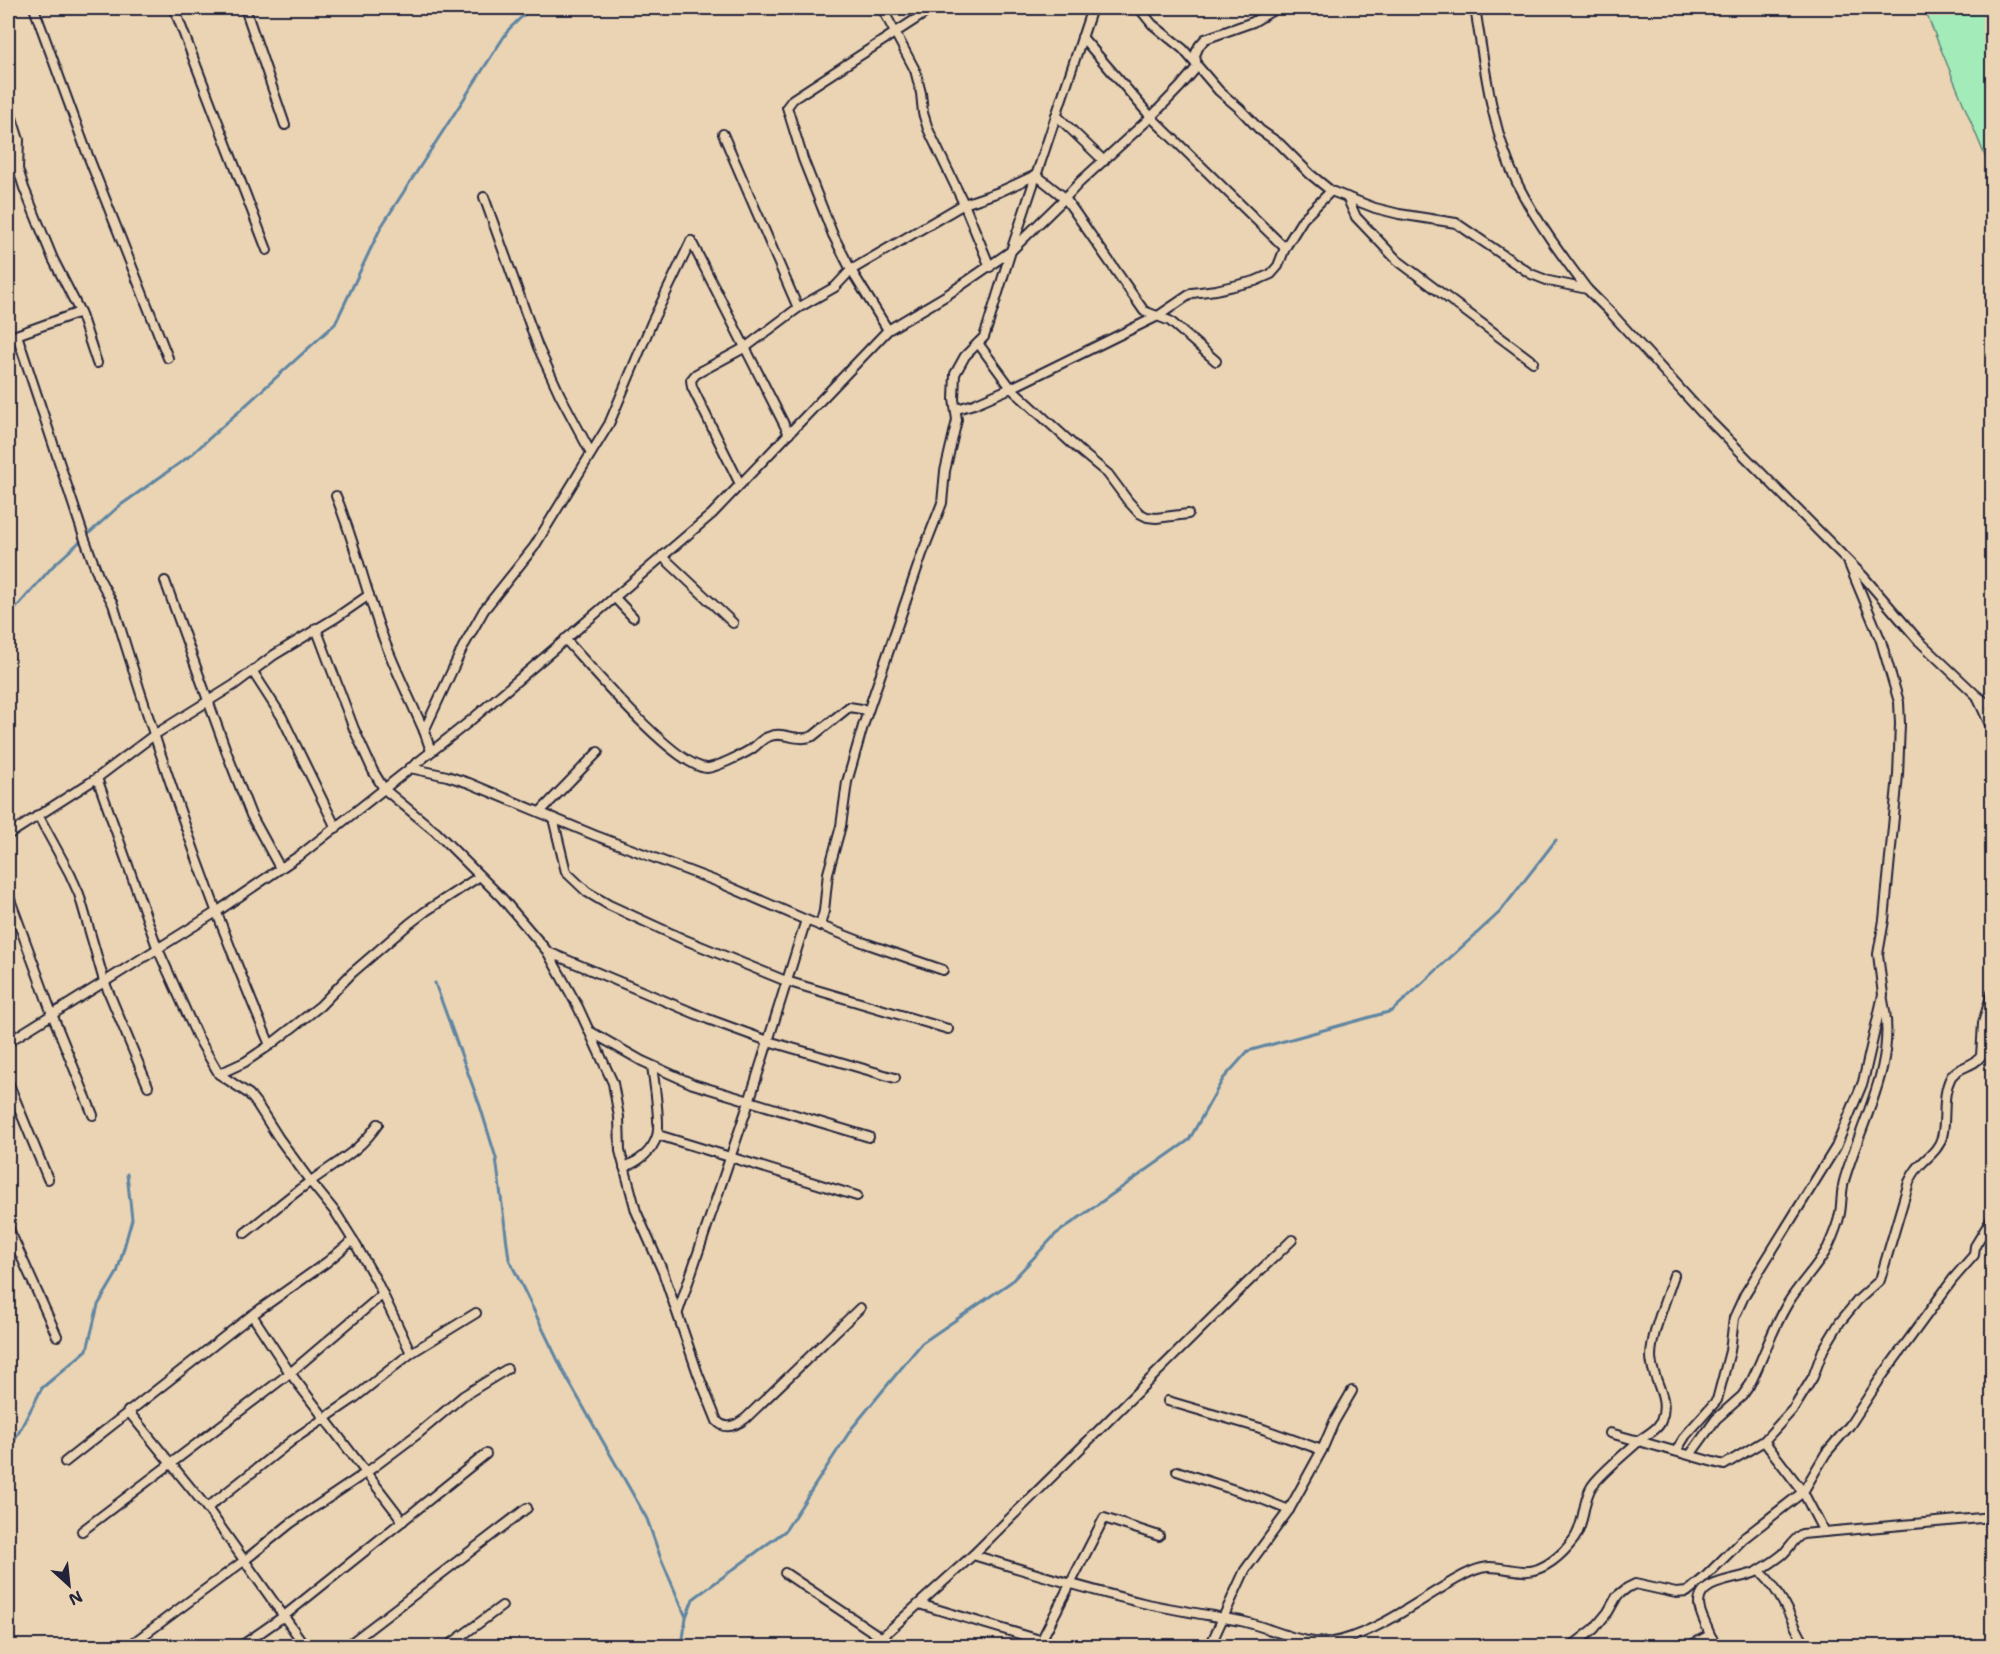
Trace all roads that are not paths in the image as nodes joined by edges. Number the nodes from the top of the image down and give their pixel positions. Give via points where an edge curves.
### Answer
1 (34, 8) edge
2 (174, 8) edge
3 (245, 8) edge
4 (882, 8) edge
5 (933, 8) edge
6 (1092, 8) edge
7 (1139, 8) edge
8 (1276, 8) edge
9 (1474, 8) edge
10 (894, 33) junction
11 (1082, 37) junction
12 (1197, 67) junction
13 (8, 105) edge
14 (1056, 115) junction
15 (1151, 117) junction
16 (285, 125) dead end
17 (723, 134) dead end
18 (1104, 160) junction
19 (1036, 175) junction
20 (1331, 191) junction
21 (484, 197) dead end
22 (1347, 197) junction
23 (1065, 198) junction
24 (964, 204) junction
25 (1285, 248) junction
26 (267, 250) dead end
27 (1011, 251) junction
28 (990, 267) junction
29 (851, 270) junction
30 (1587, 289) junction
31 (798, 308) junction
32 (80, 312) junction
33 (1158, 316) junction
34 (888, 330) junction
35 (17, 335) junction
36 (8, 338) edge
37 (978, 343) junction
38 (746, 347) junction
39 (168, 358) dead end
40 (1216, 362) dead end
41 (1533, 362) dead end
42 (98, 363) dead end
43 (1011, 388) junction
44 (957, 409) junction
45 (789, 434) junction
46 (591, 453) junction
47 (740, 484) junction
48 (336, 496) dead end
49 (1188, 514) dead end
50 (662, 556) junction
51 (1848, 560) junction
52 (165, 581) dead end
53 (369, 595) junction
54 (614, 597) junction
55 (633, 617) dead end
56 (733, 623) dead end
57 (316, 628) junction
58 (565, 639) junction
59 (253, 672) junction
60 (1976, 695) junction
61 (208, 701) junction
62 (1992, 707) edge
63 (868, 710) junction
64 (1992, 729) edge
65 (424, 731) junction
66 (154, 735) junction
67 (431, 751) junction
68 (598, 752) dead end
69 (410, 768) junction
70 (97, 778) junction
71 (384, 789) junction
72 (540, 812) junction
73 (38, 816) junction
74 (553, 818) junction
75 (336, 828) junction
76 (8, 835) edge
77 (280, 868) junction
78 (480, 876) junction
79 (8, 894) edge
80 (218, 911) junction
81 (806, 920) junction
82 (819, 926) junction
83 (157, 947) junction
84 (547, 951) junction
85 (943, 970) dead end
86 (104, 981) junction
87 (786, 981) junction
88 (1992, 993) edge
89 (1883, 998) junction
90 (52, 1014) junction
91 (948, 1029) dead end
92 (590, 1031) junction
93 (768, 1041) junction
94 (8, 1042) edge
95 (270, 1045) junction
96 (652, 1066) junction
97 (219, 1074) junction
98 (896, 1078) dead end
99 (8, 1082) edge
100 (148, 1086) dead end
101 (749, 1102) junction
102 (93, 1114) dead end
103 (378, 1124) dead end
104 (658, 1136) junction
105 (869, 1137) dead end
106 (731, 1156) junction
107 (624, 1167) junction
108 (48, 1179) dead end
109 (310, 1181) junction
110 (857, 1196) dead end
111 (1992, 1218) edge
112 (8, 1227) edge
113 (245, 1233) dead end
114 (353, 1240) junction
115 (1292, 1240) dead end
116 (1674, 1275) dead end
117 (383, 1294) junction
118 (860, 1308) dead end
119 (476, 1313) dead end
120 (677, 1313) junction
121 (252, 1315) junction
122 (57, 1336) dead end
123 (411, 1353) junction
124 (507, 1369) dead end
125 (290, 1373) junction
126 (1352, 1391) dead end
127 (1168, 1401) dead end
128 (128, 1411) junction
129 (324, 1419) junction
130 (1610, 1432) dead end
131 (1640, 1440) junction
132 (1764, 1441) junction
133 (1322, 1450) junction
134 (1676, 1452) junction
135 (486, 1454) dead end
136 (1690, 1455) junction
137 (65, 1462) dead end
138 (170, 1463) junction
139 (367, 1472) junction
140 (1177, 1472) dead end
141 (1803, 1492) junction
142 (207, 1508) junction
143 (527, 1508) dead end
144 (1289, 1510) junction
145 (1992, 1517) edge
146 (403, 1521) junction
147 (82, 1530) dead end
148 (1824, 1532) junction
149 (1159, 1536) dead end
150 (973, 1555) junction
151 (245, 1560) junction
152 (1759, 1571) junction
153 (785, 1574) dead end
154 (1071, 1585) junction
155 (920, 1604) junction
156 (502, 1606) dead end
157 (284, 1616) junction
158 (1222, 1619) junction
159 (1710, 1635) junction
160 (881, 1638) junction
161 (1041, 1641) junction
162 (129, 1647) edge
163 (241, 1647) edge
164 (305, 1647) edge
165 (347, 1647) edge
166 (448, 1647) edge
167 (894, 1647) edge
168 (1060, 1647) edge
169 (1210, 1647) edge
170 (1572, 1647) edge
171 (1689, 1647) edge
172 (1717, 1647) edge
173 (1806, 1647) edge

1 - 39 street
2 - 26 street
3 - 16 street
4 - 10 street
5 - 10 street
6 - 11 street
7 - 12 street
8 - 12 street via 1253,22 1205,39 1195,55
9 - 30 street via 1489,94 1511,170 1531,207
10 - 24 street via 915,70 928,129
10 - 29 street via 793,99 787,107 814,188
11 - 14 street
11 - 15 street
12 - 15 street
12 - 20 street via 1260,130 1281,144
13 - 32 street via 19,140 18,169 24,188
14 - 18 street
14 - 19 street
15 - 18 street
15 - 25 street
17 - 31 street
18 - 23 street
19 - 23 street
19 - 24 street
19 - 27 street
20 - 22 street
20 - 25 street via 1303,219
21 - 46 street via 538,347
22 - 30 street via 1400,214 1456,223 1531,274
22 - 41 street via 1356,217 1397,260
23 - 27 street
23 - 33 street via 1140,306
24 - 28 street
24 - 29 street
25 - 33 street via 1271,274 1255,281 1192,293
27 - 28 street
27 - 37 street via 988,326
28 - 34 street
29 - 31 street via 835,287
29 - 34 street
30 - 51 street via 1701,413
31 - 38 street
32 - 35 street
32 - 42 street
33 - 40 street via 1170,321
33 - 43 street
34 - 45 street
35 - 36 street
35 - 66 street
37 - 43 street
37 - 44 street via 955,374
38 - 45 street
38 - 46 street via 691,241 609,424
38 - 47 street via 691,380
43 - 44 street
43 - 49 street via 1108,474 1139,513 1156,518
44 - 63 street via 942,503
45 - 47 street
46 - 65 street via 534,547 484,610
47 - 50 street via 712,514
48 - 53 street
50 - 54 street
50 - 56 street
51 - 60 street via 1919,641
51 - 89 street via 1881,641 1899,702 1898,775 1878,954
52 - 61 street
53 - 57 street
53 - 65 street
54 - 55 street
54 - 58 street
57 - 59 street
57 - 71 street via 354,729
58 - 63 street via 655,734 680,757 697,766 716,767 766,737 813,736 849,707
58 - 67 street
59 - 61 street
59 - 75 street via 282,717
60 - 62 street
60 - 64 street
61 - 66 street
61 - 77 street via 251,815
63 - 82 street via 847,782
65 - 67 street
66 - 70 street
66 - 80 street
67 - 69 street
68 - 72 street
69 - 71 street
69 - 72 street via 447,776
70 - 73 street
70 - 83 street
71 - 75 street
71 - 78 street via 436,832
72 - 74 street
73 - 76 street
73 - 86 street via 79,894
74 - 81 street
74 - 87 street via 566,872 587,892 683,939
75 - 77 street
77 - 80 street
78 - 84 street
78 - 95 street via 426,910 320,1006
79 - 90 street
80 - 83 street
80 - 95 street
81 - 82 street
81 - 87 street
82 - 85 street
83 - 86 street
83 - 97 street via 197,1036
84 - 92 street
84 - 93 street
86 - 90 street
86 - 100 street
87 - 91 street
87 - 93 street
88 - 132 street via 1983,1023 1981,1056 1952,1077 1945,1097 1942,1138 1909,1182 1880,1280 1840,1322 1794,1408
89 - 134 street via 1863,1082 1836,1147 1745,1294 1734,1318 1717,1400
89 - 136 street via 1887,1023 1883,1069 1845,1179 1833,1235 1818,1264 1786,1305 1749,1386 1716,1419
90 - 94 street
90 - 102 street
92 - 96 street
92 - 107 street via 613,1083
93 - 98 street
93 - 101 street
95 - 97 street
96 - 101 street
96 - 104 street
97 - 109 street via 249,1094
99 - 108 street
101 - 105 street
101 - 106 street
103 - 109 street via 357,1150
104 - 106 street
104 - 107 street via 648,1152
106 - 110 street
106 - 120 street
107 - 120 street via 636,1211
109 - 113 street
109 - 114 street
111 - 141 street via 1975,1246 1974,1255 1826,1453
112 - 122 street
114 - 117 street
114 - 121 street
115 - 150 street
116 - 131 street via 1651,1349 1664,1412 1660,1424
117 - 123 street
117 - 125 street
118 - 120 street via 746,1418 727,1427 717,1421 709,1403
119 - 123 street
121 - 125 street
121 - 128 street
123 - 129 street
124 - 139 street via 463,1396
125 - 129 street
125 - 138 street
126 - 133 street
127 - 133 street
128 - 137 street
128 - 138 street
129 - 139 street
129 - 142 street
130 - 131 street
131 - 134 street
131 - 158 street via 1592,1486 1576,1537 1540,1568 1525,1571 1483,1567 1399,1614 1342,1640 1293,1638
132 - 136 street via 1724,1465
132 - 141 street
133 - 144 street
134 - 136 street
135 - 146 street
138 - 142 street
138 - 147 street
139 - 146 street
139 - 151 street via 291,1523
140 - 144 street
141 - 148 street
141 - 170 street via 1744,1538 1687,1592 1635,1584 1617,1596 1594,1629
142 - 151 street
143 - 165 street
144 - 158 street via 1253,1556
145 - 148 street
146 - 157 street
148 - 152 street via 1802,1534
149 - 154 street via 1104,1518
150 - 154 street
150 - 155 street
151 - 157 street
151 - 162 street
152 - 159 street via 1717,1583 1702,1594 1699,1605
152 - 173 street via 1779,1597
153 - 160 street
154 - 158 street
154 - 161 street
155 - 160 street
155 - 161 street
156 - 166 street
157 - 163 street
157 - 164 street
158 - 169 street
159 - 171 street
159 - 172 street
160 - 167 street
161 - 168 street

